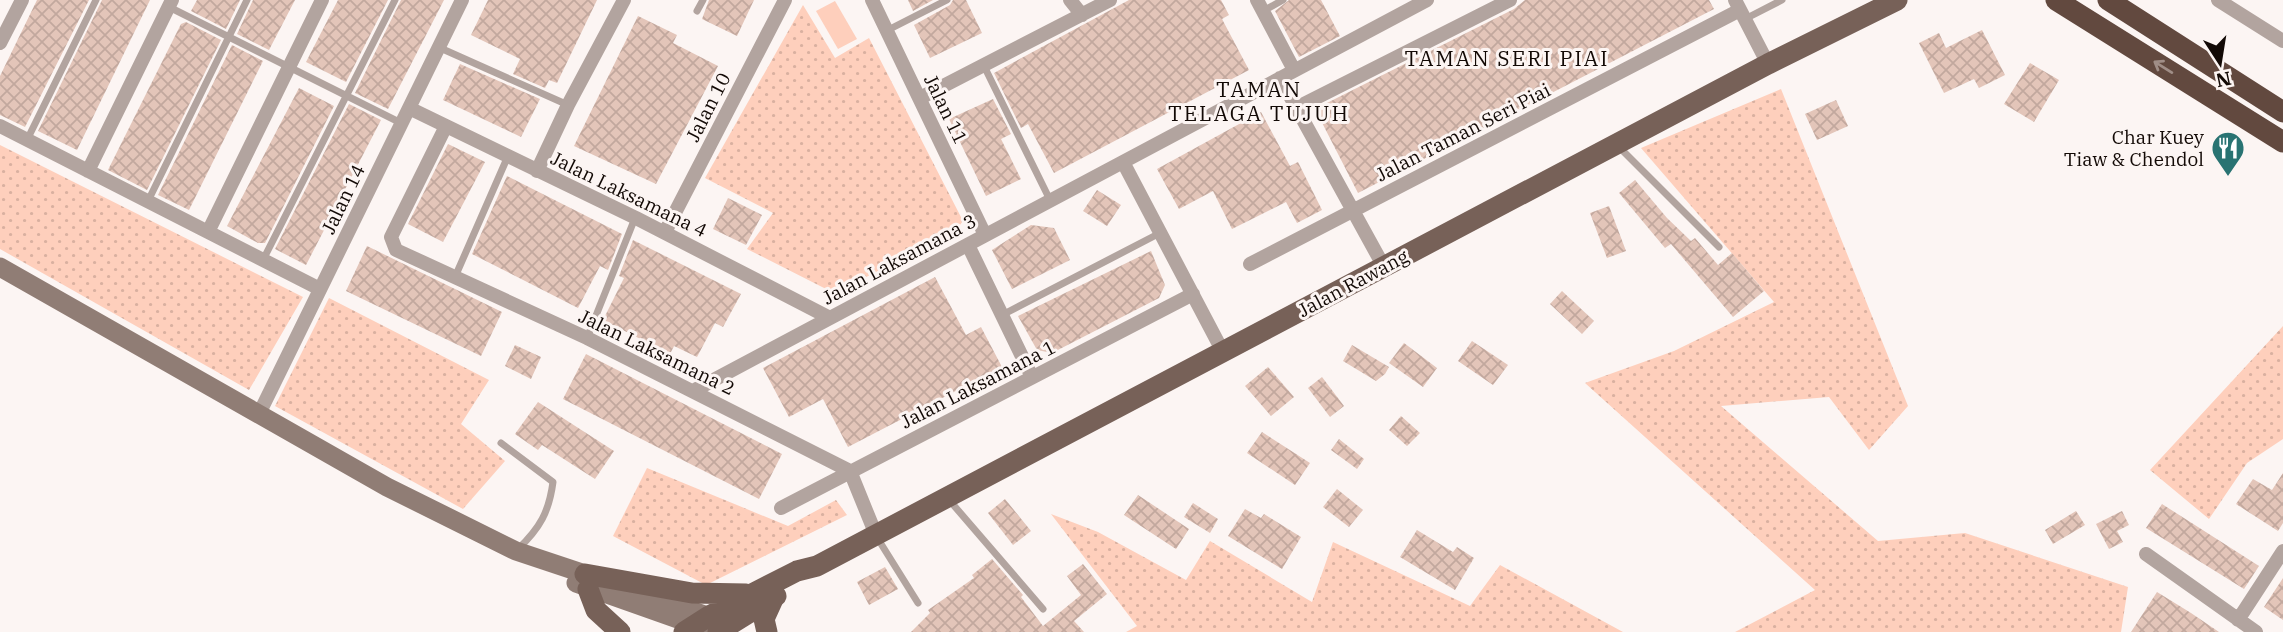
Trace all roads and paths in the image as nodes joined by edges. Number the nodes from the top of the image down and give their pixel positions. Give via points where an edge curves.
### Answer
1 (22, 0) edge
2 (96, 0) edge
3 (247, 0) edge
4 (322, 0) edge
5 (395, 0) edge
6 (462, 0) edge
7 (624, 0) edge
8 (703, 0) edge
9 (785, 0) edge
10 (872, 0) edge
11 (947, 0) edge
12 (1070, 0) edge
13 (1110, 0) edge
14 (1283, 0) edge
15 (1427, 0) edge
16 (1510, 0) edge
17 (1782, 0) edge
18 (1897, 0) edge
19 (2056, 0) edge
20 (2108, 0) edge
21 (2218, 0) edge
22 (170, 3) edge
23 (1260, 5) edge
24 (1740, 10) edge
25 (697, 11) dead end
26 (1082, 15) junction
27 (886, 31) junction
28 (229, 37) junction
29 (2283, 41) edge
30 (0, 43) edge
31 (438, 47) junction
32 (1768, 64) junction
33 (984, 65) junction
34 (289, 67) junction
35 (1294, 70) junction
36 (1280, 78) junction
37 (346, 95) junction
38 (920, 98) junction
39 (568, 105) junction
40 (409, 108) junction
41 (1296, 108) junction
42 (2283, 112) edge
43 (401, 123) junction
44 (0, 126) edge
45 (446, 126) junction
46 (27, 140) junction
47 (2283, 142) edge
48 (1616, 144) junction
49 (508, 156) junction
50 (1123, 162) junction
51 (88, 171) junction
52 (537, 171) junction
53 (148, 201) junction
54 (1051, 201) junction
55 (1353, 211) junction
56 (636, 218) junction
57 (208, 232) junction
58 (665, 232) junction
59 (1160, 233) junction
60 (985, 235) junction
61 (968, 245) junction
62 (1719, 247) dead end
63 (264, 258) junction
64 (1250, 264) dead end
65 (0, 267) edge
66 (1384, 267) junction
67 (454, 278) junction
68 (320, 289) junction
69 (1193, 294) junction
70 (1002, 315) junction
71 (830, 318) junction
72 (587, 338) junction
73 (1223, 352) junction
74 (1032, 377) junction
75 (694, 391) junction
76 (259, 414) junction
77 (501, 443) dead end
78 (850, 471) junction
79 (947, 498) junction
80 (781, 508) dead end
81 (876, 535) junction
82 (2283, 551) edge
83 (520, 552) junction
84 (2146, 554) dead end
85 (810, 570) junction
86 (587, 582) junction
87 (750, 594) junction
88 (774, 597) junction
89 (918, 603) dead end
90 (1043, 609) dead end
91 (2238, 620) junction
92 (714, 628) edge
93 (621, 632) edge
94 (767, 632) edge
95 (2256, 632) edge

1 - 30 street
2 - 46 lane
3 - 28 lane
4 - 34 street
5 - 37 lane
6 - 31 street, Jalan 14
7 - 39 street
8 - 25 lane
9 - 58 street, Jalan 10
10 - 27 street, Jalan 11
11 - 27 lane
12 - 26 street
13 - 26 street
14 - 23 lane
15 - 35 street, Jalan Laksamana 3
16 - 41 street
17 - 24 lane
18 - 32 main road, Jalan Rawang
47 -> 19 highway
20 - 42 highway
21 - 29 street
22 - 28 lane
22 - 51 street
23 - 35 street
24 - 32 street
24 - 55 street, Jalan Taman Seri Piai
26 - 33 street
27 - 38 street, Jalan 11
28 - 34 lane
28 - 53 lane
31 - 39 lane
31 - 40 street, Jalan 14
32 - 48 main road, Jalan Rawang
33 - 38 street
33 - 54 lane
34 - 37 lane
34 - 57 street
35 - 36 street, Jalan Laksamana 3
36 - 41 street
36 - 50 street, Jalan Laksamana 3
37 - 43 lane
37 - 63 lane
38 - 60 street, Jalan 11
39 - 52 street
40 - 43 street, Jalan 14
40 - 45 street, Jalan Laksamana 4
41 - 55 street
43 - 68 street, Jalan 14
44 - 46 street
45 - 49 street, Jalan Laksamana 4
45 - 67 street, Jalan Laksamana 2 via 391,237 396,250
46 - 51 street
48 - 62 lane
48 - 66 main road, Jalan Rawang
49 - 52 street, Jalan Laksamana 4
49 - 67 lane
50 - 54 street, Jalan Laksamana 3
50 - 59 street
51 - 53 street
52 - 56 street, Jalan Laksamana 4
53 - 57 street
54 - 60 street, Jalan Laksamana 3
55 - 64 street, Jalan Taman Seri Piai
55 - 66 street
56 - 58 street, Jalan Laksamana 4
56 - 72 lane
57 - 63 street
58 - 71 street, Jalan Laksamana 4
59 - 69 street
59 - 70 lane
60 - 61 street, Jalan Laksamana 3
61 - 70 street
61 - 71 street, Jalan Laksamana 3
63 - 68 street
65 - 76 street
66 - 73 main road, Jalan Rawang
67 - 72 street, Jalan Laksamana 2
68 - 76 street, Jalan 14
69 - 73 street
69 - 74 street, Jalan Laksamana 1
70 - 74 street
71 - 75 street, Jalan Laksamana 3
72 - 75 street, Jalan Laksamana 2
73 - 79 main road, Jalan Rawang
74 - 78 street, Jalan Laksamana 1
75 - 78 street, Jalan Laksamana 2
76 - 83 street via 387,487
77 - 83 lane via 552,482 550,509
78 - 80 street, Jalan Laksamana 1
78 - 81 street
79 - 81 main road, Jalan Rawang
79 - 90 lane
81 - 85 main road, Jalan Rawang
81 - 89 lane
82 - 91 street
83 - 86 street
84 - 91 street
85 - 87 main road, Jalan Rawang via 797,571
85 - 88 main road, Jalan Rawang via 803,581
86 - 87 main road
86 - 92 street
86 - 93 main road via 596,610
87 - 92 main road, Jalan Rawang
88 - 92 main road, Jalan Rawang
88 - 94 main road via 764,619
91 - 95 street

